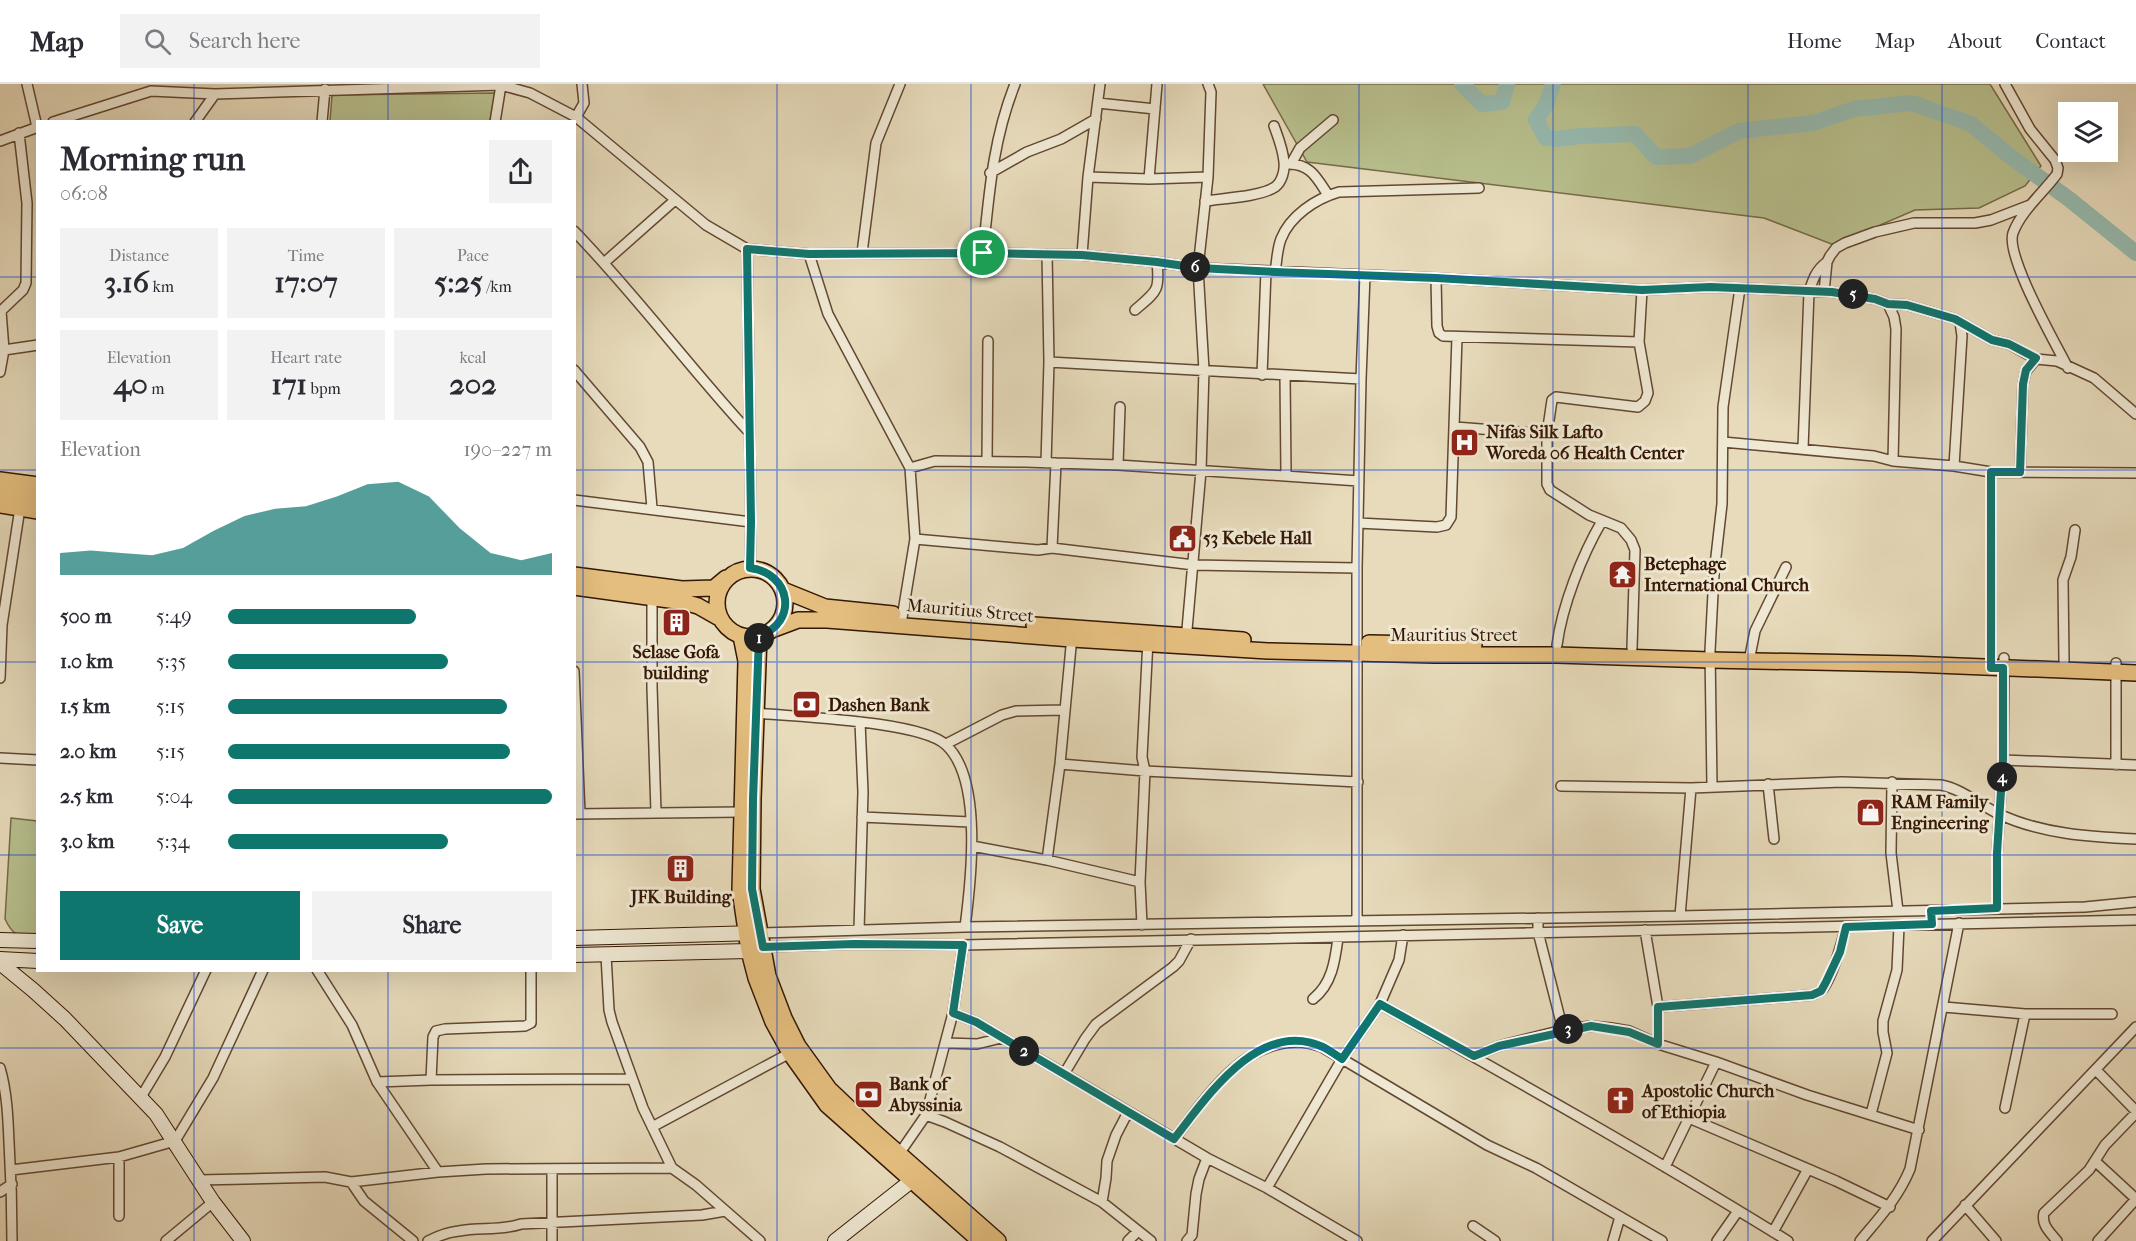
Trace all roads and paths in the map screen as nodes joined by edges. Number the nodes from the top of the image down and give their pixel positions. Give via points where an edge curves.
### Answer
1 (27, 84) edge
2 (163, 84) edge
3 (582, 84) edge
4 (900, 84) edge
5 (1015, 84) edge
6 (1100, 84) edge
7 (1157, 84) edge
8 (1208, 84) edge
9 (2005, 84) edge
10 (501, 85) edge
11 (232, 88) edge
12 (325, 89) junction
13 (151, 91) junction
14 (215, 94) junction
15 (1098, 104) junction
16 (1155, 109) junction
17 (576, 117) junction
18 (1096, 119) junction
19 (59, 120) edge
20 (196, 120) edge
21 (322, 120) edge
22 (495, 120) edge
23 (1333, 120) dead end
24 (36, 123) edge
25 (1274, 126) dead end
26 (36, 127) edge
27 (19, 133) junction
28 (0, 141) edge
29 (1288, 164) junction
30 (990, 173) junction
31 (1088, 177) junction
32 (1208, 177) junction
33 (1149, 179) junction
34 (1479, 188) dead end
35 (1328, 195) junction
36 (675, 200) junction
37 (1205, 201) junction
38 (2032, 204) junction
39 (576, 233) edge
40 (747, 249) junction
41 (862, 253) junction
42 (983, 253) junction
43 (809, 254) junction
44 (1047, 254) junction
45 (1082, 255) junction
46 (604, 262) junction
47 (1157, 262) junction
48 (1827, 262) junction
49 (1198, 268) junction
50 (1270, 272) junction
51 (1365, 275) junction
52 (1436, 278) junction
53 (1740, 288) junction
54 (1642, 290) junction
55 (1809, 292) junction
56 (1824, 292) junction
57 (1888, 304) junction
58 (1135, 310) dead end
59 (1960, 322) junction
60 (1457, 337) junction
61 (988, 341) dead end
62 (1639, 342) junction
63 (36, 345) edge
64 (4, 350) junction
65 (2036, 358) junction
66 (1049, 363) junction
67 (2068, 368) junction
68 (1203, 370) junction
69 (0, 372) edge
70 (576, 372) edge
71 (1262, 375) junction
72 (1285, 375) junction
73 (1361, 379) junction
74 (1120, 407) dead end
75 (2136, 414) edge
76 (1455, 428) junction
77 (749, 432) junction
78 (1547, 434) junction
79 (1723, 442) junction
80 (1803, 448) junction
81 (987, 461) junction
82 (1893, 461) junction
83 (1051, 463) junction
84 (1118, 465) junction
85 (1954, 466) junction
86 (910, 468) junction
87 (1201, 471) junction
88 (1991, 472) junction
89 (2020, 472) junction
90 (2136, 473) edge
91 (1286, 475) junction
92 (0, 480) edge
93 (1359, 481) junction
94 (36, 485) edge
95 (0, 493) edge
96 (36, 499) edge
97 (576, 500) edge
98 (0, 505) edge
99 (20, 508) junction
100 (652, 508) junction
101 (36, 511) edge
102 (1602, 521) junction
103 (751, 522) junction
104 (1358, 524) junction
105 (2075, 530) dead end
106 (915, 539) junction
107 (1053, 548) junction
108 (1194, 565) junction
109 (1786, 567) dead end
110 (750, 568) junction
111 (1357, 568) junction
112 (576, 576) edge
113 (730, 576) junction
114 (576, 587) edge
115 (783, 590) junction
116 (652, 591) junction
117 (721, 619) junction
118 (902, 620) junction
119 (1, 625) edge
120 (774, 629) junction
121 (1073, 634) junction
122 (741, 636) junction
123 (759, 636) junction
124 (1149, 638) junction
125 (1186, 641) junction
126 (1557, 645) junction
127 (1356, 648) junction
128 (1632, 648) junction
129 (1710, 656) junction
130 (1750, 657) junction
131 (2064, 661) junction
132 (1997, 663) junction
133 (2136, 663) edge
134 (2116, 668) junction
135 (2136, 673) edge
136 (0, 678) edge
137 (1064, 710) junction
138 (757, 713) junction
139 (860, 722) junction
140 (946, 744) junction
141 (0, 758) edge
142 (36, 760) edge
143 (2003, 760) junction
144 (1060, 764) junction
145 (2116, 765) junction
146 (2136, 765) edge
147 (576, 766) edge
148 (1145, 771) junction
149 (1358, 782) junction
150 (1892, 782) junction
151 (1768, 784) junction
152 (1561, 786) dead end
153 (1712, 786) junction
154 (1691, 788) junction
155 (656, 812) junction
156 (741, 812) junction
157 (577, 814) edge
158 (1999, 814) junction
159 (862, 817) junction
160 (970, 822) junction
161 (1774, 839) dead end
162 (2136, 839) edge
163 (972, 846) junction
164 (1047, 860) junction
165 (1140, 882) junction
166 (2136, 902) edge
167 (1997, 908) junction
168 (1898, 911) junction
169 (1931, 911) junction
170 (1680, 916) junction
171 (1538, 918) junction
172 (1357, 920) junction
173 (2136, 920) edge
174 (1959, 923) junction
175 (1932, 924) junction
176 (1142, 925) junction
177 (1899, 926) junction
178 (965, 927) junction
179 (1846, 927) junction
180 (859, 930) junction
181 (1645, 930) junction
182 (1538, 932) junction
183 (1403, 935) junction
184 (576, 938) edge
185 (1338, 938) junction
186 (1191, 939) junction
187 (0, 940) edge
188 (36, 941) edge
189 (754, 941) junction
190 (963, 945) junction
191 (576, 955) edge
192 (606, 955) junction
193 (0, 961) edge
194 (36, 961) edge
195 (205, 972) edge
196 (262, 972) edge
197 (318, 972) edge
198 (531, 972) edge
199 (1313, 999) dead end
200 (1380, 1004) junction
201 (1658, 1007) junction
202 (1944, 1007) junction
203 (953, 1013) junction
204 (2025, 1014) junction
205 (2112, 1014) dead end
206 (2136, 1027) edge
207 (1563, 1030) junction
208 (1001, 1038) junction
209 (946, 1043) junction
210 (1658, 1044) junction
211 (790, 1053) junction
212 (1474, 1056) junction
213 (1342, 1059) junction
214 (1716, 1062) junction
215 (0, 1068) edge
216 (2096, 1070) junction
217 (1064, 1074) junction
218 (632, 1079) junction
219 (431, 1080) junction
220 (2, 1081) edge
221 (377, 1082) junction
222 (141, 1097) junction
223 (2005, 1108) dead end
224 (1128, 1112) junction
225 (2136, 1112) edge
226 (1871, 1114) junction
227 (926, 1115) junction
228 (1689, 1118) junction
229 (652, 1127) junction
230 (1919, 1130) junction
231 (1174, 1139) junction
232 (175, 1141) junction
233 (899, 1154) junction
234 (119, 1156) junction
235 (1207, 1158) junction
236 (5, 1159) edge
237 (2096, 1162) junction
238 (1665, 1167) junction
239 (672, 1168) junction
240 (552, 1169) junction
241 (1808, 1169) junction
242 (11, 1170) junction
243 (438, 1172) junction
244 (917, 1178) junction
245 (199, 1180) junction
246 (351, 1182) junction
247 (12, 1184) junction
248 (1267, 1188) junction
249 (0, 1192) edge
250 (2136, 1199) edge
251 (213, 1202) junction
252 (1102, 1202) junction
253 (1965, 1205) junction
254 (1890, 1207) junction
255 (725, 1211) junction
256 (1738, 1211) junction
257 (119, 1216) dead end
258 (1620, 1217) junction
259 (552, 1222) junction
260 (1473, 1226) dead end
261 (1339, 1231) junction
262 (1137, 1232) junction
263 (1773, 1232) junction
264 (12, 1241) edge
265 (166, 1241) edge
266 (243, 1241) edge
267 (413, 1241) edge
268 (428, 1241) edge
269 (552, 1241) edge
270 (760, 1241) edge
271 (835, 1241) edge
272 (980, 1241) edge
273 (999, 1241) edge
274 (1128, 1241) edge
275 (1151, 1241) edge
276 (1187, 1241) edge
277 (1337, 1241) edge
278 (1357, 1241) edge
279 (1495, 1241) edge
280 (1613, 1241) edge
281 (1662, 1241) edge
282 (1717, 1241) edge
283 (1788, 1241) edge
284 (1860, 1241) edge
285 (1932, 1241) edge
286 (1996, 1241) edge
287 (2057, 1241) edge
288 (2098, 1241) edge

1 - 24 street
2 - 13 street
3 - 17 street via 584,103
4 - 41 street via 876,143
5 - 30 street via 1003,113
6 - 15 street
7 - 16 street
8 - 32 street
9 - 38 street via 2058,168 2048,187
10 - 12 street
10 - 17 street via 530,93
10 - 22 street
11 - 12 street
11 - 14 street
12 - 21 street
13 - 14 street
13 - 19 street
14 - 20 street
15 - 16 street
15 - 18 street
16 - 33 street
17 - 36 street
18 - 30 street
18 - 31 street
23 - 29 street via 1300,148
25 - 29 street
26 - 27 street
27 - 28 street
27 - 64 street via 27,203 26,283 1,311
29 - 35 street via 1308,168
29 - 37 street via 1276,186 1265,191
30 - 42 street
31 - 33 street
31 - 45 street
32 - 33 street
32 - 37 street
34 - 35 street
35 - 50 street via 1310,205 1285,230
36 - 40 street via 706,225
36 - 46 street
37 - 49 street
38 - 48 street via 1975,224 1914,223 1884,229 1836,248
38 - 67 street via 2016,225 2013,251 2039,315
39 - 46 street
40 - 43 street
40 - 77 street
41 - 42 street
41 - 43 street
42 - 44 street
43 - 86 street via 828,314
44 - 45 street
44 - 66 street
45 - 47 street
46 - 77 street
47 - 49 street
47 - 58 street via 1157,290
48 - 55 street via 1819,267
48 - 56 street
49 - 50 street
49 - 68 street
50 - 51 street
50 - 71 street
51 - 52 street
51 - 73 street
52 - 54 street
52 - 60 street via 1439,333
53 - 54 street
53 - 55 street
53 - 79 street via 1723,407
54 - 62 street
55 - 56 street
55 - 80 street
56 - 57 street via 1853,294
57 - 59 street via 1907,305
57 - 82 street via 1896,329
59 - 65 street
59 - 85 street
60 - 62 street
60 - 76 street
61 - 81 street
62 - 78 street via 1648,393 1642,405 1556,397 1552,400
63 - 64 street
64 - 69 street
65 - 67 street via 2057,361
65 - 89 street via 2026,370 2023,384
66 - 68 street
66 - 83 street
67 - 75 street via 2094,378
68 - 71 street
68 - 87 street
70 - 100 street via 640,447 648,462
71 - 72 street
72 - 73 street
72 - 91 street
73 - 93 street
74 - 84 street
76 - 78 street
76 - 104 street via 1451,517 1446,525
77 - 103 street
78 - 102 street via 1550,490
79 - 80 street
79 - 129 street
80 - 82 street
81 - 83 street
81 - 86 street via 935,461
82 - 85 street
83 - 84 street
83 - 107 street
84 - 87 street
85 - 88 street
86 - 106 street
87 - 91 street
87 - 108 street
88 - 89 street
88 - 132 street
89 - 90 street
91 - 93 street
92 - 94 main road
93 - 104 street
95 - 96 main road
97 - 100 street
98 - 99 main road
99 - 101 main road
99 - 119 street
100 - 103 street
102 - 126 street via 1585,553
102 - 128 street via 1621,528 1635,550
103 - 110 street
104 - 111 street
105 - 131 street via 2063,580
106 - 107 street
106 - 118 street
107 - 108 street
108 - 111 street
108 - 125 street
109 - 130 street via 1755,631
110 - 113 main road
110 - 115 main road via 770,574
111 - 127 street
112 - 116 main road
113 - 116 main road via 714,588
113 - 117 main road via 717,596
114 - 116 main road
115 - 118 main road, Mauritius Street via 825,607
115 - 120 main road via 784,611
116 - 117 main road via 698,606
116 - 155 street
117 - 122 main road
118 - 120 main road, Mauritius Street via 798,621
118 - 121 main road, Mauritius Street
119 - 136 street
120 - 123 main road
121 - 124 main road, Mauritius Street
121 - 137 street
122 - 123 main road
122 - 156 main road via 746,661
123 - 138 main road
124 - 125 main road, Mauritius Street
124 - 148 street via 1142,757
125 - 127 main road, Mauritius Street
126 - 127 main road, Mauritius Street
126 - 128 main road, Mauritius Street
127 - 129 main road, Mauritius Street
127 - 149 street
128 - 129 main road, Mauritius Street
129 - 130 main road, Mauritius Street
129 - 153 street
130 - 132 main road, Mauritius Street via 1910,664
131 - 132 main road, Mauritius Street
131 - 134 main road, Mauritius Street
132 - 134 main road, Mauritius Street
132 - 143 street
133 - 134 main road, Mauritius Street
134 - 135 main road, Mauritius Street
134 - 145 street
137 - 140 street via 1002,715
137 - 144 street
138 - 139 street
138 - 189 main road
139 - 140 street via 931,735
139 - 159 street
140 - 160 street via 959,763 968,792
141 - 142 street
143 - 145 street
143 - 158 street
144 - 148 street
144 - 164 street
145 - 146 street
147 - 157 street
148 - 149 street
148 - 165 street
149 - 172 street
150 - 151 street
150 - 158 street via 1948,786
150 - 168 street via 1892,853
151 - 153 street
151 - 161 street
152 - 154 street
153 - 154 street
154 - 170 street
155 - 156 street
155 - 157 street
156 - 189 main road via 741,890
158 - 162 street via 2042,829
158 - 167 street
159 - 160 street
159 - 180 street
160 - 163 street
163 - 164 street
163 - 178 street
164 - 165 street
165 - 176 street
166 - 167 street via 2085,908
167 - 169 street
168 - 169 street
168 - 170 street
169 - 175 street
170 - 171 street
171 - 172 street
171 - 182 street
172 - 176 street
173 - 174 street
174 - 175 street
174 - 202 street
175 - 177 street
176 - 178 street
177 - 179 street
177 - 226 street via 1897,970 1883,1021 1887,1053
178 - 180 street
179 - 181 street
179 - 201 street via 1826,982 1821,991 1812,995
180 - 189 street
181 - 182 street
181 - 201 street
182 - 183 street
182 - 207 street
183 - 185 street
183 - 200 street via 1399,960
184 - 189 street
185 - 186 street
185 - 199 street via 1326,986
186 - 190 street
186 - 217 street via 1173,967 1096,1024
187 - 188 street
189 - 190 street
189 - 192 street
189 - 211 main road via 756,978
189 - 233 main road via 798,1046 829,1089
190 - 203 street
191 - 192 street
192 - 218 street via 609,1010
193 - 194 street
193 - 222 street
195 - 222 street via 165,1058
196 - 232 street via 213,1078
197 - 221 street via 352,1025
198 - 219 street via 531,1023 436,1030
200 - 212 street
200 - 213 street
201 - 210 street
202 - 204 street
202 - 230 street
203 - 208 street
203 - 209 street
204 - 205 street
204 - 223 street
206 - 216 street
207 - 210 street via 1611,1028
207 - 212 street
208 - 209 street via 977,1044
208 - 217 street
209 - 227 street
210 - 214 street
211 - 229 street
211 - 244 main road via 827,1105
212 - 238 street
213 - 231 street via 1322,1047 1303,1042 1281,1043 1252,1053 1227,1075
213 - 248 street
213 - 258 street via 1487,1145 1536,1168
214 - 226 street
214 - 228 street
215 - 220 street
216 - 225 street
216 - 253 street
217 - 224 street
218 - 219 street
218 - 229 street
219 - 221 street
220 - 236 street
221 - 243 street
222 - 232 street
224 - 231 street
224 - 252 street via 1107,1161
225 - 237 street
226 - 230 street
227 - 233 street
227 - 252 street via 1000,1147
228 - 238 street
228 - 241 street
229 - 239 street
230 - 254 street via 1910,1169
231 - 235 street
232 - 234 street
232 - 245 street
233 - 244 main road
234 - 242 street
234 - 257 street
235 - 248 street
235 - 276 street via 1199,1179 1192,1235
236 - 242 street
237 - 250 street
237 - 287 street via 2044,1213 2044,1224
238 - 256 street
239 - 240 street
239 - 255 street
240 - 243 street
240 - 259 street
241 - 254 street
241 - 263 street
242 - 247 street
243 - 246 street
244 - 271 street
244 - 272 main road
244 - 273 main road
245 - 246 street via 325,1177
245 - 251 street
246 - 267 street via 364,1202
247 - 249 street
247 - 264 street
248 - 261 street
250 - 288 street
251 - 265 street
251 - 266 street
252 - 262 street
253 - 285 street
253 - 286 street
254 - 284 street
255 - 259 street
255 - 270 street
256 - 263 street
256 - 282 street
258 - 280 street
258 - 281 street
259 - 268 street via 460,1230
259 - 269 street
260 - 279 street
261 - 277 street
261 - 278 street
262 - 274 street
262 - 275 street
263 - 283 street

